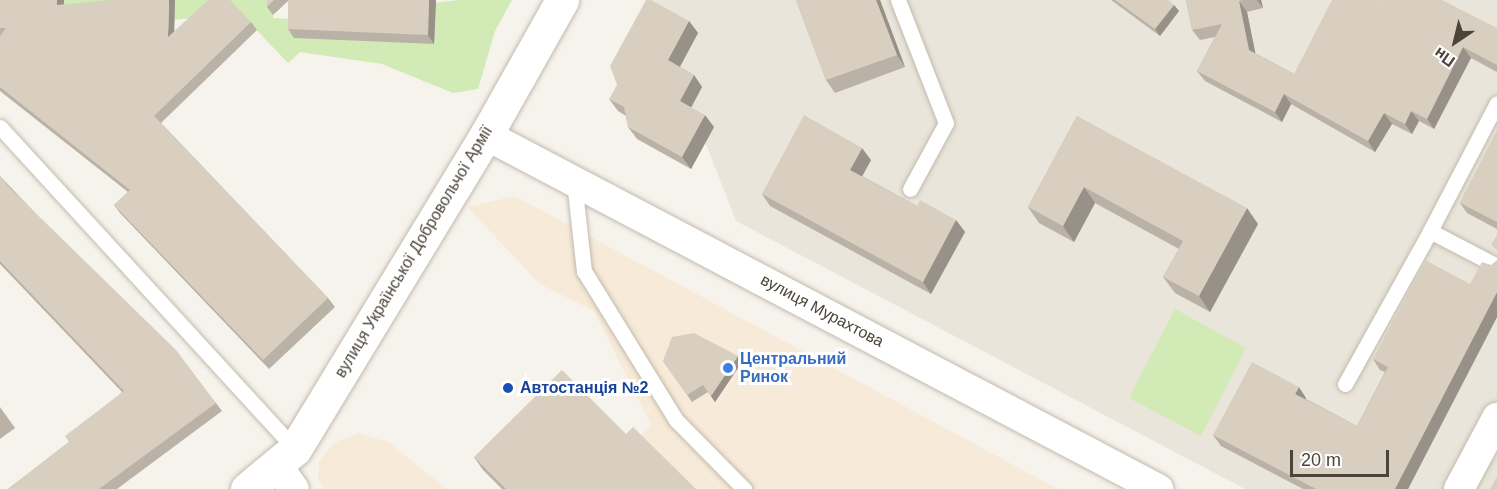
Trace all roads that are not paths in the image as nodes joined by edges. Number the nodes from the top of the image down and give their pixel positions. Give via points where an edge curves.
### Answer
1 (562, 0) edge
2 (898, 0) edge
3 (1497, 103) edge
4 (0, 127) edge
5 (486, 135) junction
6 (574, 180) junction
7 (910, 189) dead end
8 (1430, 231) junction
9 (1497, 266) edge
10 (1345, 384) dead end
11 (1497, 418) edge
12 (289, 468) edge
13 (247, 489) edge
14 (744, 489) edge
15 (1158, 489) edge
16 (1459, 489) edge

1 - 5 street, вулиця Української Добровольчої Армії
2 - 7 lane via 946,123
3 - 8 lane
4 - 12 lane
5 - 6 street, вулиця Мурахтова
5 - 12 street, вулиця Української Добровольчої Армії
6 - 14 lane via 584,271 676,420
6 - 15 street, вулиця Мурахтова
8 - 9 lane
8 - 10 lane
11 - 16 street
12 - 13 street, вулиця Української Добровольчої Армії

